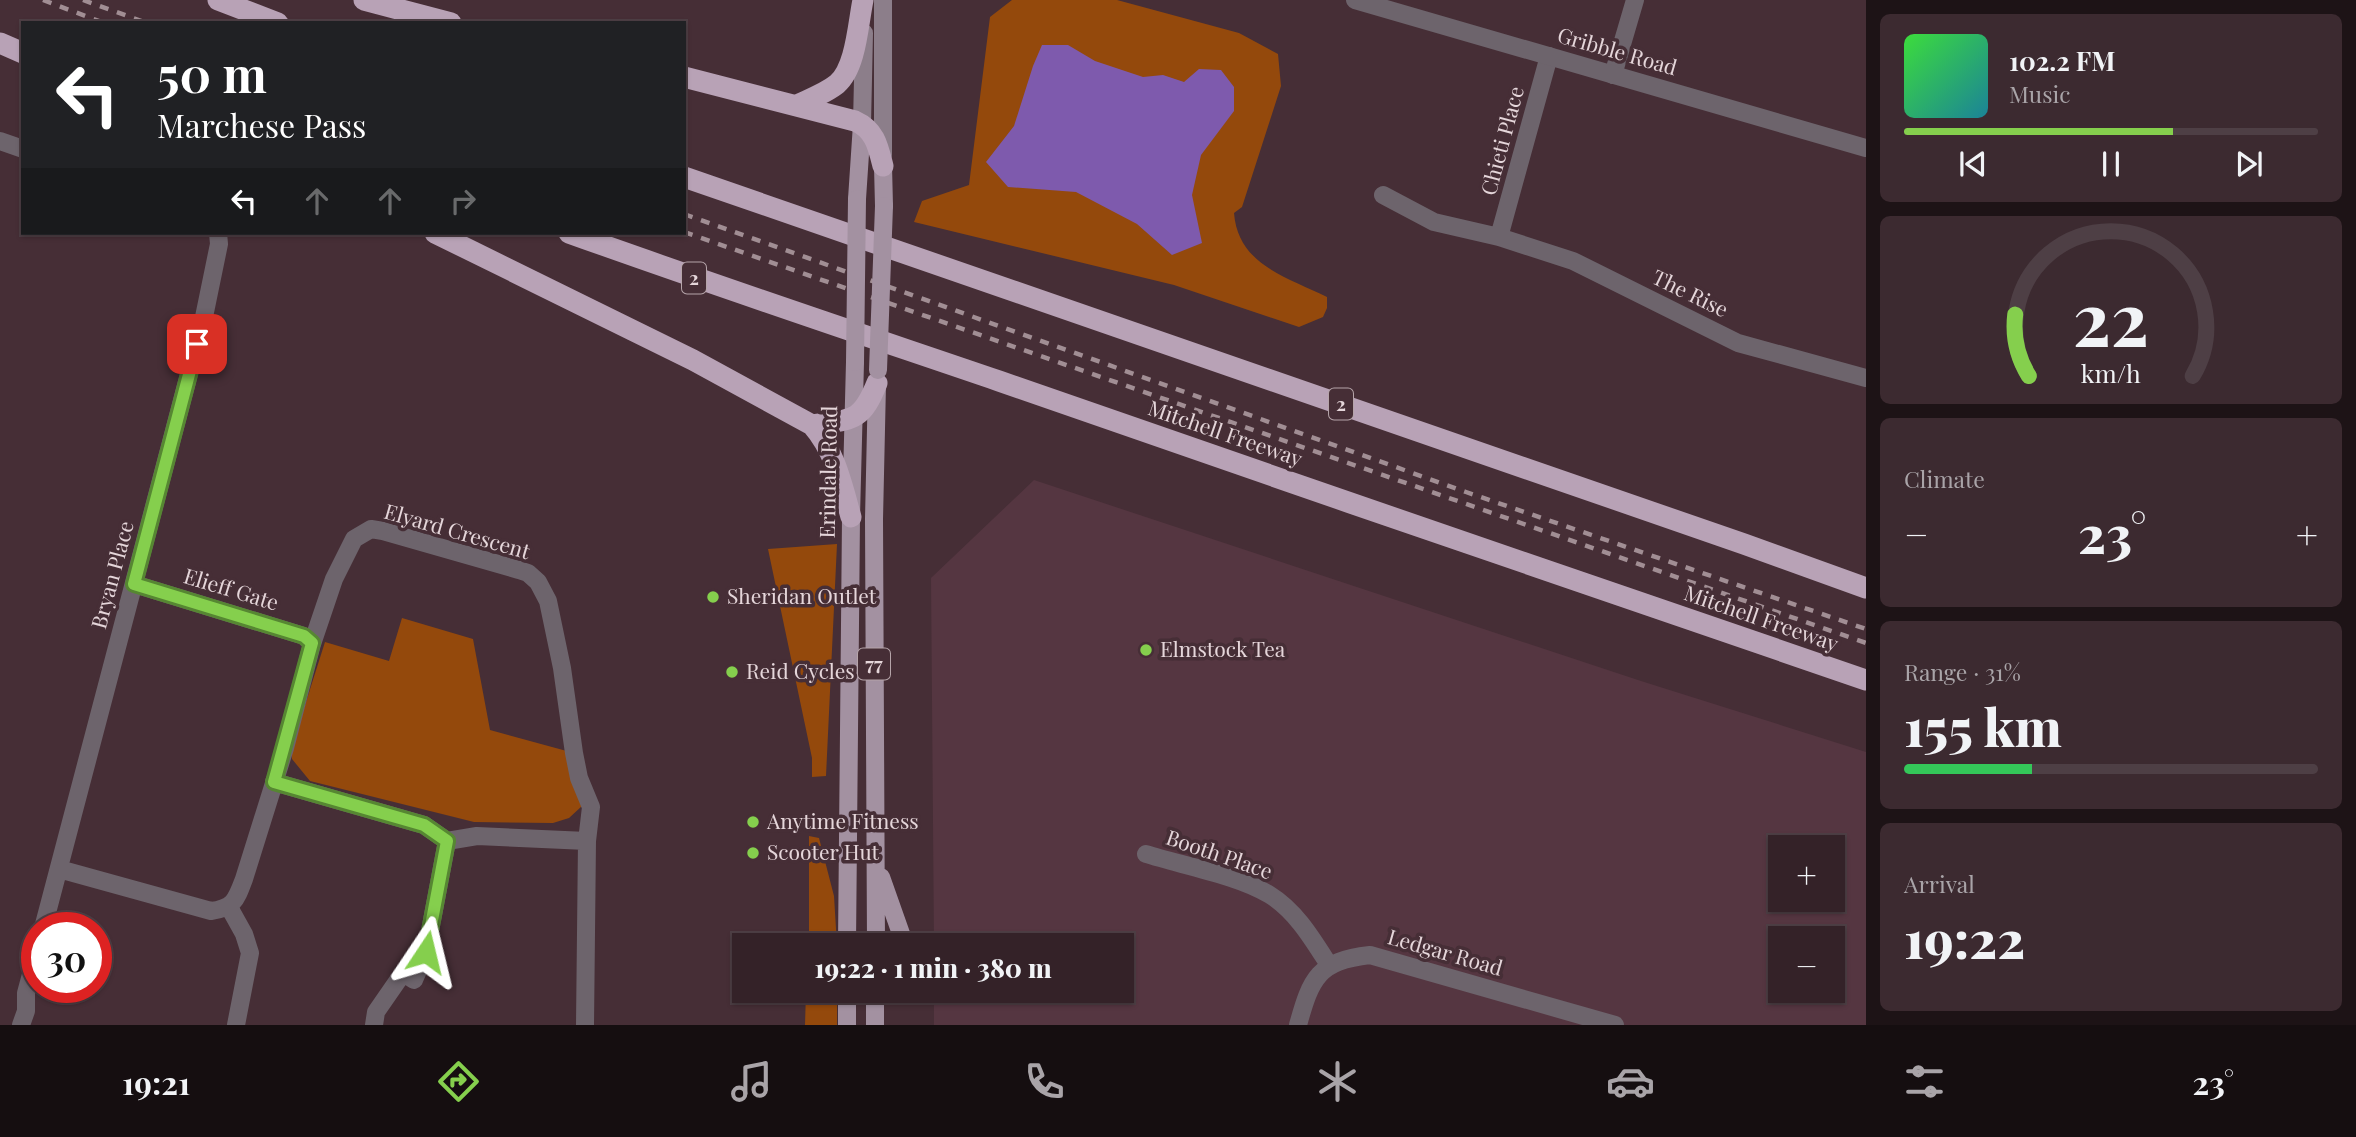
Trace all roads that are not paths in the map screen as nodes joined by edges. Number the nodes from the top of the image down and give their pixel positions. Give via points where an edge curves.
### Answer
1 (218, 0) edge
2 (364, 0) edge
3 (864, 0) edge
4 (883, 0) edge
5 (1355, 0) edge
6 (1634, 0) edge
7 (273, 21) edge
8 (443, 21) edge
9 (0, 41) edge
10 (21, 46) edge
11 (21, 52) edge
12 (1549, 56) junction
13 (1613, 75) junction
14 (686, 77) edge
15 (797, 105) junction
16 (862, 124) junction
17 (0, 141) edge
18 (21, 148) edge
19 (1866, 148) edge
20 (883, 166) junction
21 (686, 178) edge
22 (1383, 195) dead end
23 (218, 235) edge
24 (439, 235) edge
25 (575, 235) edge
26 (1499, 237) junction
27 (878, 376) junction
28 (1866, 378) edge
29 (852, 419) junction
30 (812, 425) junction
31 (851, 517) junction
32 (134, 584) junction
33 (1866, 588) edge
34 (312, 643) junction
35 (1866, 680) edge
36 (274, 782) junction
37 (447, 841) junction
38 (587, 841) junction
39 (875, 853) junction
40 (1146, 854) dead end
41 (59, 869) junction
42 (229, 907) junction
43 (47, 912) edge
44 (848, 933) edge
45 (876, 933) edge
46 (900, 933) edge
47 (1329, 965) junction
48 (21, 1000) edge
49 (26, 1003) edge
50 (847, 1003) edge
51 (875, 1003) edge
52 (9, 1025) edge
53 (21, 1025) edge
54 (236, 1025) edge
55 (374, 1025) edge
56 (584, 1025) edge
57 (847, 1025) edge
58 (875, 1025) edge
59 (1297, 1025) edge
60 (1615, 1025) edge

1 - 7 highway
2 - 8 highway
3 - 15 highway via 845,75 836,85
3 - 16 main road, Erindale Road / 77
4 - 20 main road, 77
5 - 12 street, Gribble Road
6 - 13 street
9 - 10 highway
9 - 11 highway
12 - 13 street, Gribble Road
12 - 26 street, Chieti Place
13 - 19 street, Gribble Road
14 - 15 highway
15 - 16 highway
16 - 20 highway via 876,139
16 - 29 main road, Erindale Road / 77, bridge
17 - 18 street
20 - 27 main road, 77, bridge
21 - 33 highway, 2
22 - 26 street, The Rise via 1434,222
23 - 32 street, Bryan Place via 204,317
24 - 30 highway via 693,360
25 - 35 highway, Mitchell Freeway / 2
26 - 28 street, The Rise via 1573,261 1738,342
27 - 29 highway via 863,411
27 - 39 main road, 77
29 - 30 highway
29 - 31 main road, Erindale Road / 77
30 - 31 highway via 834,460
31 - 44 main road, Erindale Road / 77
32 - 34 street, Elieff Gate via 304,636
32 - 41 street, Bryan Place
34 - 36 street, Elyard Crescent
34 - 38 street, Elyard Crescent via 348,550 354,539 371,529 531,575 542,587 552,616 579,778 591,807
36 - 37 street via 424,825
36 - 42 street, Elyard Crescent via 244,879
37 - 38 street via 477,836
37 - 55 street via 424,960 414,980 403,973 376,1012
38 - 56 street, Elyard Crescent
39 - 45 main road, 77
39 - 46 main road
40 - 47 street, Booth Place via 1270,895 1303,926
41 - 42 street via 211,911
41 - 43 street, Bryan Place
42 - 54 street via 250,953
47 - 59 street via 1305,998
47 - 60 street, Ledgar Road via 1347,957 1370,955
48 - 52 street
49 - 53 street
50 - 57 main road
51 - 58 main road

